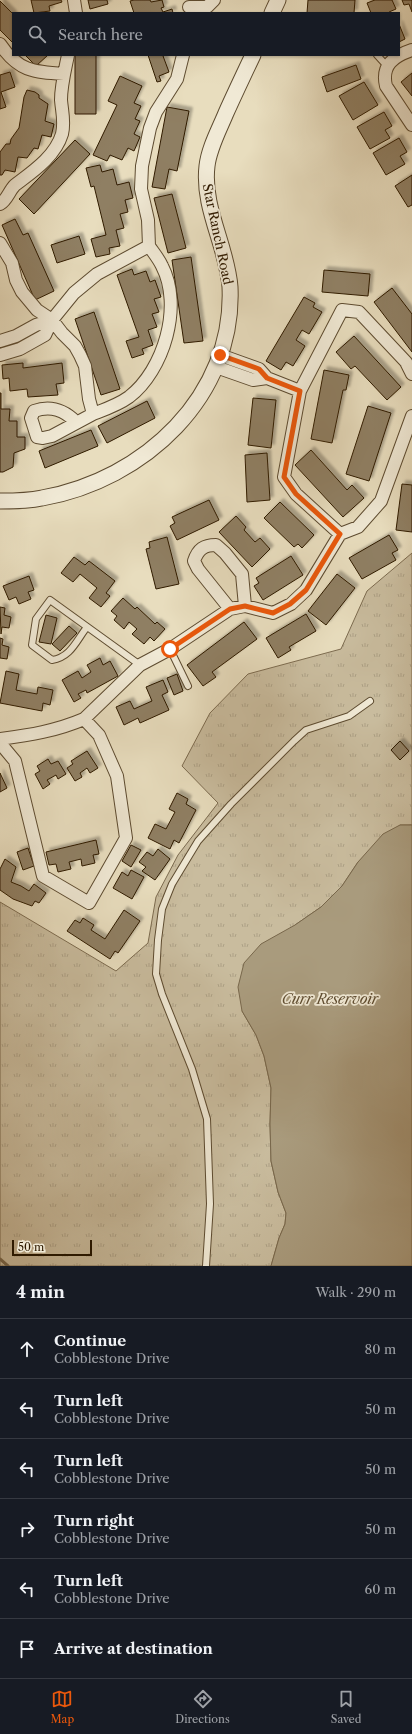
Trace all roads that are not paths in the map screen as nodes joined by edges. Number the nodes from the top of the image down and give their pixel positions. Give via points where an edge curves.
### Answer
1 (74, 0) edge
2 (214, 0) edge
3 (278, 0) edge
4 (189, 7) edge
5 (76, 12) edge
6 (272, 12) edge
7 (0, 44) edge
8 (412, 50) edge
9 (400, 55) edge
10 (68, 56) edge
11 (183, 56) edge
12 (253, 56) edge
13 (378, 56) edge
14 (397, 56) edge
15 (387, 66) junction
16 (64, 74) junction
17 (412, 125) edge
18 (0, 204) edge
19 (0, 243) edge
20 (149, 246) junction
21 (52, 320) junction
22 (0, 341) edge
23 (0, 354) edge
24 (218, 361) junction
25 (412, 374) edge
26 (300, 391) junction
27 (93, 414) junction
28 (412, 416) edge
29 (76, 422) dead end
30 (0, 501) edge
31 (340, 534) junction
32 (245, 606) junction
33 (230, 609) junction
34 (87, 626) junction
35 (170, 649) junction
36 (140, 665) junction
37 (188, 686) dead end
38 (370, 702) dead end
39 (84, 719) junction
40 (0, 739) edge
41 (0, 744) edge
42 (206, 1266) edge

1 - 5 street
2 - 4 street via 207,7
3 - 6 street
7 - 16 street via 21,67 31,71
8 - 9 street
10 - 16 street
11 - 20 street via 177,79 156,112 150,128 142,166 141,189 148,220
12 - 24 street, Star Ranch Road via 218,130 207,165 209,202 230,286 228,327
13 - 15 lane
14 - 15 street
15 - 17 street via 386,86
16 - 18 street via 61,100 64,124 57,145 42,163 14,186
19 - 21 street via 12,263 22,292 37,310
20 - 21 street via 98,274 74,292
20 - 27 street via 163,267 168,284 170,314 165,344 152,371 130,396
21 - 22 street via 36,324 16,336
21 - 23 street via 45,335 20,350
21 - 27 street via 75,346 85,366
24 - 26 street via 259,369 267,378
24 - 30 street, Star Ranch Road via 200,399 189,414 155,448 135,461 114,474 68,492 42,499
25 - 26 street via 406,362 359,312 342,310
26 - 31 street via 284,477 296,494
27 - 29 street
28 - 31 street via 381,500 358,527
31 - 32 street via 306,590 290,604 273,613
32 - 33 street
32 - 33 street via 242,574 216,545 207,545 197,552 194,561
33 - 35 street
34 - 34 lane via 50,600 36,619 32,645 52,660 60,658 67,655
34 - 36 lane
35 - 36 street
35 - 37 lane
36 - 39 street
38 - 42 lane via 349,716 306,730 294,741 231,804 198,842 172,884 162,909 156,974 192,1069 207,1119 210,1204
39 - 40 street via 30,736
39 - 41 street via 99,735 117,776 126,838 90,903 43,876 15,761

